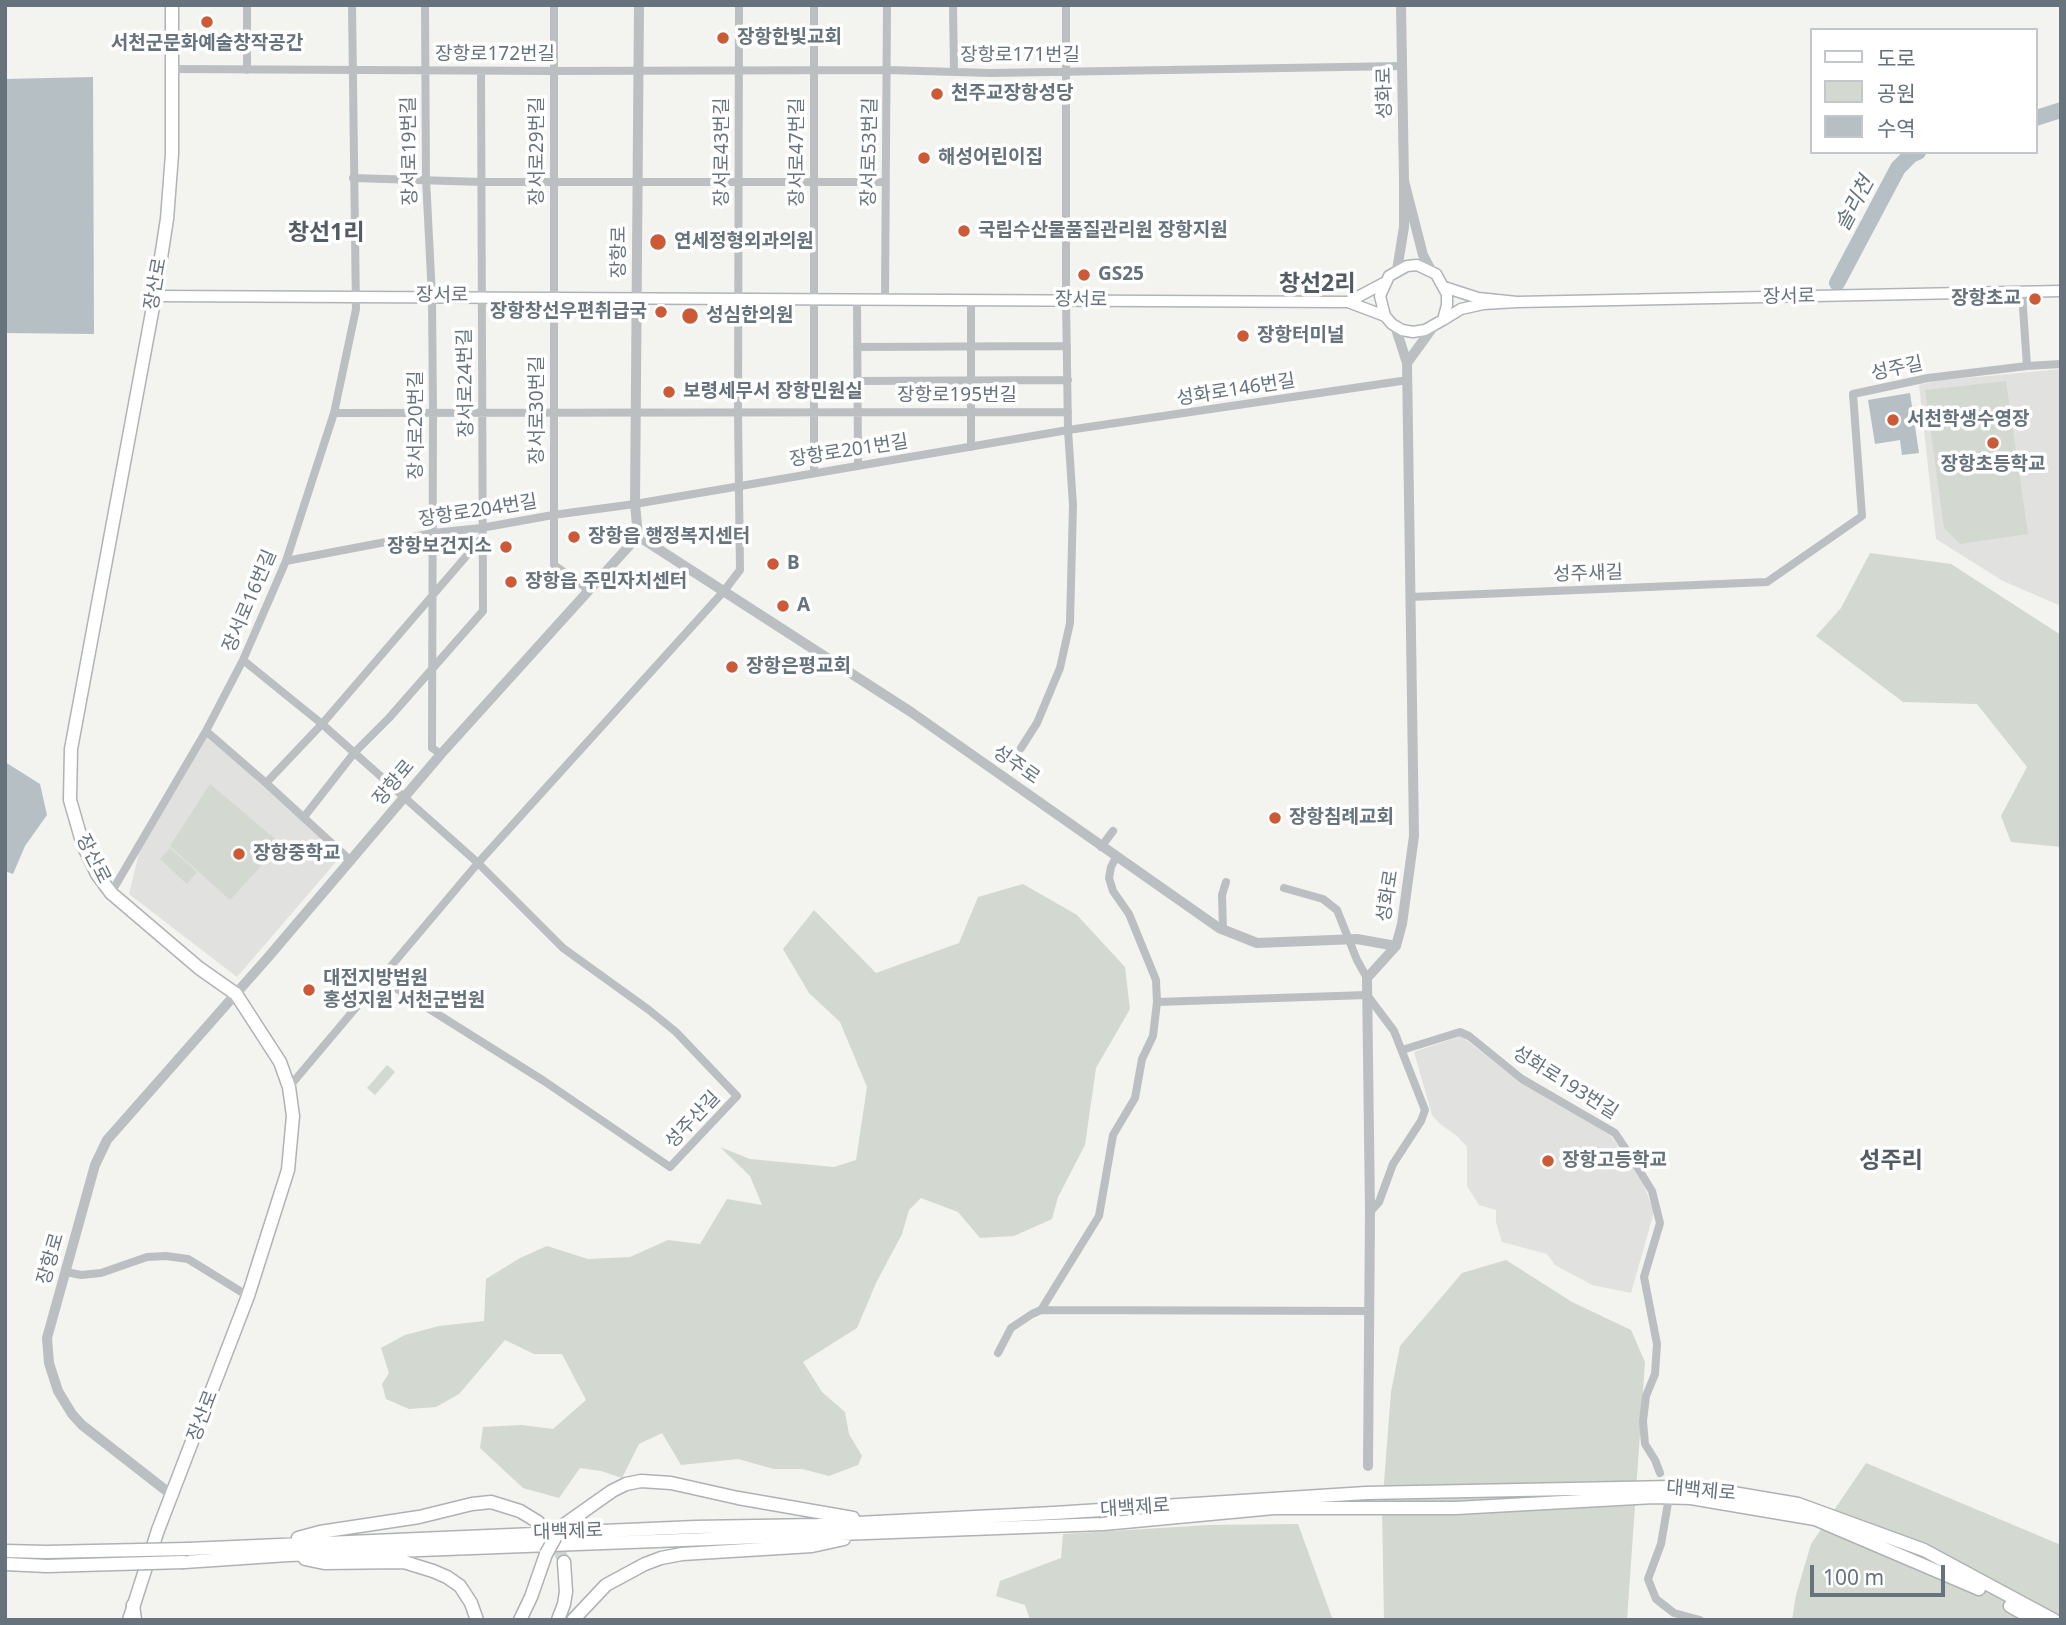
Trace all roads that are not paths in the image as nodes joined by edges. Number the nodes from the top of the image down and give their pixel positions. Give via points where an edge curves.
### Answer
1 (172, 5) edge
2 (247, 5) edge
3 (425, 5) edge
4 (554, 5) edge
5 (639, 5) edge
6 (739, 5) edge
7 (814, 5) edge
8 (887, 5) edge
9 (953, 5) edge
10 (1066, 5) edge
11 (1401, 5) edge
12 (352, 9) edge
13 (1402, 66) junction
14 (173, 69) junction
15 (247, 70) junction
16 (813, 70) junction
17 (887, 70) junction
18 (353, 71) junction
19 (425, 71) junction
20 (481, 71) junction
21 (554, 71) junction
22 (638, 71) junction
23 (738, 71) junction
24 (1066, 71) junction
25 (954, 72) junction
26 (353, 178) junction
27 (426, 179) junction
28 (1404, 181) junction
29 (482, 182) junction
30 (555, 182) junction
31 (637, 182) junction
32 (739, 182) junction
33 (813, 182) junction
34 (885, 182) junction
35 (1397, 270) junction
36 (1431, 270) junction
37 (1384, 283) junction
38 (1444, 287) junction
39 (2061, 291) edge
40 (2022, 293) junction
41 (155, 296) junction
42 (356, 296) junction
43 (480, 296) junction
44 (432, 297) junction
45 (554, 297) junction
46 (637, 297) junction
47 (740, 298) junction
48 (813, 298) junction
49 (857, 299) junction
50 (885, 299) junction
51 (971, 299) junction
52 (1066, 300) junction
53 (1348, 302) junction
54 (1517, 302) junction
55 (1385, 316) junction
56 (1439, 323) junction
57 (1395, 326) junction
58 (971, 346) junction
59 (1067, 346) junction
60 (857, 347) junction
61 (1407, 363) junction
62 (2061, 364) edge
63 (2027, 366) junction
64 (971, 380) junction
65 (1068, 380) junction
66 (1408, 380) junction
67 (858, 381) junction
68 (971, 411) junction
69 (1068, 412) junction
70 (334, 413) junction
71 (433, 413) junction
72 (482, 413) junction
73 (554, 413) junction
74 (635, 413) junction
75 (738, 413) junction
76 (814, 413) junction
77 (858, 413) junction
78 (1069, 430) junction
79 (971, 447) junction
80 (858, 466) junction
81 (814, 473) junction
82 (738, 486) junction
83 (635, 504) junction
84 (554, 515) junction
85 (481, 528) junction
86 (433, 533) junction
87 (638, 536) junction
88 (481, 539) junction
89 (286, 561) junction
90 (1767, 582) joint
91 (589, 590) junction
92 (724, 591) junction
93 (434, 595) junction
94 (1411, 597) junction
95 (243, 660) junction
96 (433, 666) junction
97 (322, 724) junction
98 (206, 731) junction
99 (1021, 748) dead end
100 (354, 753) junction
101 (441, 754) junction
102 (266, 783) junction
103 (405, 797) junction
104 (304, 817) junction
105 (1112, 831) dead end
106 (1101, 847) junction
107 (1116, 857) junction
108 (351, 861) junction
109 (478, 863) junction
110 (1226, 882) dead end
111 (1284, 888) dead end
112 (111, 893) junction
113 (1223, 930) junction
114 (1349, 939) junction
115 (1396, 946) junction
116 (380, 978) junction
117 (1367, 978) junction
118 (236, 994) junction
119 (1367, 995) junction
120 (1157, 1002) junction
121 (1402, 1050) junction
122 (289, 1087) junction
123 (1370, 1212) junction
124 (65, 1272) junction
125 (248, 1296) junction
126 (1041, 1310) junction
127 (1369, 1311) junction
128 (998, 1353) dead end
129 (1368, 1466) dead end
130 (1660, 1473) dead end
131 (173, 1496) junction
132 (1668, 1503) dead end
133 (538, 1522) tunnel mouth
134 (878, 1527) junction
135 (278, 1544) junction
136 (5, 1550) edge
137 (288, 1555) junction
138 (564, 1562) tunnel mouth
139 (5, 1564) edge
140 (133, 1605) junction
141 (129, 1620) edge
142 (135, 1620) edge
143 (477, 1620) edge
144 (520, 1620) edge
145 (558, 1620) edge
146 (573, 1620) edge
147 (1700, 1620) edge
148 (2035, 1620) edge
149 (2054, 1620) edge

1 - 14 main road, 장산로
2 - 15 street
3 - 19 street, 장서로19번길
4 - 21 street, 장서로29번길
5 - 22 street, 장항로
6 - 23 street, 장서로43번길
7 - 16 street, 장서로47번길
8 - 17 street, 장서로53번길
9 - 25 street
10 - 24 street
11 - 13 street, 성화로
12 - 18 street
13 - 24 street, 장항로171번길
13 - 28 street, 성화로
14 - 15 street, 장항로172번길
14 - 41 main road, 장산로 via 167,219
15 - 18 street, 장항로172번길
16 - 17 street, 장항로171번길
16 - 23 street, 장항로171번길
16 - 33 street, 장서로47번길
17 - 25 street, 장항로171번길
17 - 34 street, 장서로53번길
18 - 19 street, 장항로172번길
18 - 26 street, 장서로16번길
19 - 20 street, 장항로172번길
19 - 27 street, 장서로19번길
20 - 21 street, 장항로172번길
20 - 29 street, 장서로24번길
21 - 22 street, 장항로172번길
21 - 30 street, 장서로29번길
22 - 23 street, 장항로171번길
22 - 31 street, 장항로
23 - 32 street, 장서로43번길
24 - 25 street, 장항로171번길
24 - 52 street
26 - 27 street
26 - 42 street, 장서로16번길
27 - 29 street
27 - 44 street, 장서로19번길
28 - 35 street via 1404,227
28 - 36 street
29 - 30 street
29 - 43 street, 장서로24번길
30 - 31 street
30 - 45 street, 장서로29번길
31 - 32 street
31 - 46 street, 장항로
32 - 33 street
32 - 47 street, 장서로43번길
33 - 34 street
33 - 48 street, 장서로47번길
34 - 50 street, 장서로53번길
35 - 36 main road via 1417,265
35 - 37 main road
36 - 38 main road
37 - 53 main road
37 - 55 main road via 1380,296
38 - 54 main road via 1478,298
38 - 56 main road via 1447,305
39 - 40 main road, 장서로
40 - 54 main road, 장서로
40 - 63 street
41 - 42 main road, 장서로
41 - 112 main road, 장산로 via 71,749 70,800 82,845
42 - 44 main road, 장서로
42 - 70 street, 장서로16번길
43 - 44 main road, 장서로
43 - 45 main road, 장서로
43 - 72 street, 장서로24번길
44 - 71 street, 장서로20번길
45 - 46 main road, 장서로
45 - 73 street, 장서로30번길
46 - 47 main road, 장서로
46 - 74 street, 장항로
47 - 48 main road, 장서로
47 - 75 street, 장서로43번길
48 - 49 main road, 장서로
48 - 76 street
49 - 50 main road, 장서로
49 - 60 street
50 - 51 main road, 장서로
51 - 52 main road, 장서로
51 - 58 street
52 - 53 main road, 장서로
52 - 59 street
53 - 55 main road
54 - 56 main road via 1461,309
55 - 57 main road
56 - 57 main road via 1413,332
56 - 61 street
57 - 61 street, 성화로
58 - 59 street
58 - 60 street
58 - 64 street
59 - 65 street
60 - 67 street
61 - 66 street, 성화로
62 - 63 street, 성주길
63 - 90 street, 성주길 via 1928,378 1853,394 1862,516
64 - 65 street
64 - 67 street
64 - 68 street
65 - 69 street
66 - 78 street, 성화로146번길
66 - 94 street, 성화로
67 - 77 street
68 - 69 street, 장항로195번길
68 - 77 street, 장항로195번길
68 - 79 street
69 - 78 street
70 - 71 street, 장항로195번길
70 - 89 street, 장서로16번길
71 - 72 street, 장항로195번길
71 - 86 street, 장서로20번길
72 - 73 street, 장항로195번길
72 - 85 street, 장서로24번길
73 - 74 street, 장항로195번길
73 - 84 street, 장서로30번길
74 - 75 street, 장항로195번길
74 - 83 street, 장항로
75 - 76 street, 장항로195번길
75 - 82 street, 장서로43번길
76 - 77 street, 장항로195번길
76 - 81 street
77 - 80 street
78 - 79 street, 장항로201번길
78 - 99 street via 1073,505 1070,623 1060,668
79 - 80 street, 장항로201번길
80 - 81 street, 장항로201번길
81 - 82 street, 장항로201번길
82 - 83 street, 장항로201번길
82 - 92 street, 장서로43번길 via 740,570
83 - 84 street, 장항로204번길
83 - 87 street, 장항로
84 - 85 street, 장항로204번길
84 - 91 street, 장서로30번길 via 554,565
85 - 86 street, 장항로204번길
85 - 88 street, 장서로24번길
86 - 89 street, 장항로204번길
86 - 93 street, 장서로20번길
87 - 91 street, 장항로
87 - 92 street, 성주로
88 - 93 street
88 - 96 street, 장서로24번길 via 483,611
89 - 95 street, 장서로16번길
90 - 94 street, 성주새길
91 - 101 street, 장항로
92 - 106 street, 성주로 via 911,712
92 - 109 street
93 - 96 street, 장서로20번길
93 - 97 street
94 - 115 street, 성화로 via 1414,836
95 - 97 street, 성주산길
95 - 98 street, 장서로16번길
96 - 100 street
96 - 101 street, 장서로20번길 via 432,748
97 - 100 street, 성주산길
97 - 102 street
98 - 102 street
98 - 112 street, 장서로16번길
100 - 103 street, 성주산길
100 - 104 street
101 - 103 street, 장항로
102 - 104 street
103 - 108 street, 장항로
103 - 109 street, 성주산길
104 - 108 street
105 - 106 street
106 - 107 street, 성주로
107 - 113 street, 성주로
107 - 120 street via 1109,878 1156,980
108 - 118 street, 장항로
109 - 116 street
109 - 116 street, 성주산길 via 563,948 676,1032 737,1096 670,1167
110 - 113 street
111 - 114 street via 1323,899 1337,910
112 - 118 main road, 장산로
113 - 114 street, 성주로 via 1257,943
114 - 115 street, 성주로
114 - 117 street
115 - 117 street, 성화로
116 - 122 street
117 - 119 street
118 - 122 main road, 장산로 via 273,1050
118 - 124 street, 장항로 via 107,1140 95,1165
119 - 120 street
119 - 121 street
119 - 123 street
120 - 126 street via 1153,1036 1142,1059 1135,1098 1113,1135 1099,1216
121 - 123 street via 1425,1110
121 - 130 street, 성화로193번길 via 1460,1032 1469,1036 1522,1079 1615,1133 1652,1191 1660,1223 1644,1277 1657,1344 1656,1374 1646,1396 1643,1421 1645,1444
122 - 125 main road, 장산로 via 293,1116 288,1170
123 - 127 street
124 - 125 street via 101,1273 166,1256 188,1259
124 - 131 street, 장항로 via 47,1338 58,1391 82,1425
125 - 131 main road, 장산로
126 - 127 street
126 - 128 street via 1011,1328
127 - 129 street
131 - 140 main road, 장산로
132 - 147 street via 1661,1544 1648,1580 1656,1599 1674,1613
133 - 135 main road via 491,1502 320,1532
134 - 135 main road, 대백제로 via 696,1527
134 - 137 main road, 대백제로
134 - 144 main road, bridge via 641,1480 619,1487 561,1527
134 - 146 main road via 812,1546 661,1558 606,1585
134 - 148 main road, 대백제로 via 1103,1524 1274,1508 1456,1508 1691,1498 1815,1519 1971,1585
134 - 149 main road, 대백제로 via 1366,1493 1672,1487 1798,1504 1924,1550
135 - 136 main road, 대백제로, bridge
137 - 139 main road, 대백제로, bridge via 184,1562
137 - 143 main road via 324,1563 404,1562 433,1571 460,1586
138 - 145 main road via 565,1604
140 - 141 main road, 장산로
140 - 142 main road

